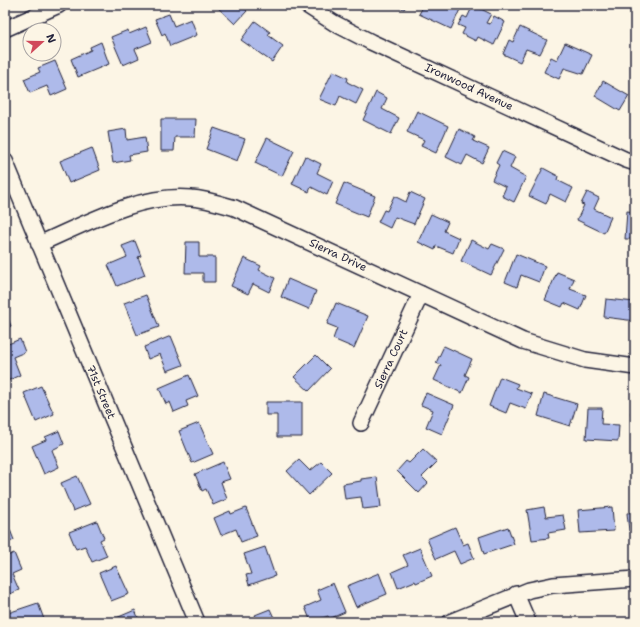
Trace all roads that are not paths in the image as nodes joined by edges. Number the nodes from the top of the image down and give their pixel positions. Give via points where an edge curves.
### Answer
1 (59, 5) edge
2 (306, 5) edge
3 (5, 29) edge
4 (5, 161) edge
5 (635, 163) edge
6 (39, 244) junction
7 (421, 294) junction
8 (635, 367) edge
9 (361, 423) dead end
10 (635, 579) edge
11 (516, 594) junction
12 (197, 622) edge
13 (450, 622) edge
14 (528, 622) edge

1 - 3 street
2 - 5 street, Ironwood Avenue via 371,42
4 - 6 street, 71st Street
6 - 7 street, Sierra Drive via 130,206 156,199 190,198 236,208
6 - 12 street, 71st Street
7 - 8 street, Sierra Drive via 550,351 585,360
7 - 9 street, Sierra Court
10 - 11 street via 553,585
11 - 13 street
11 - 14 street

